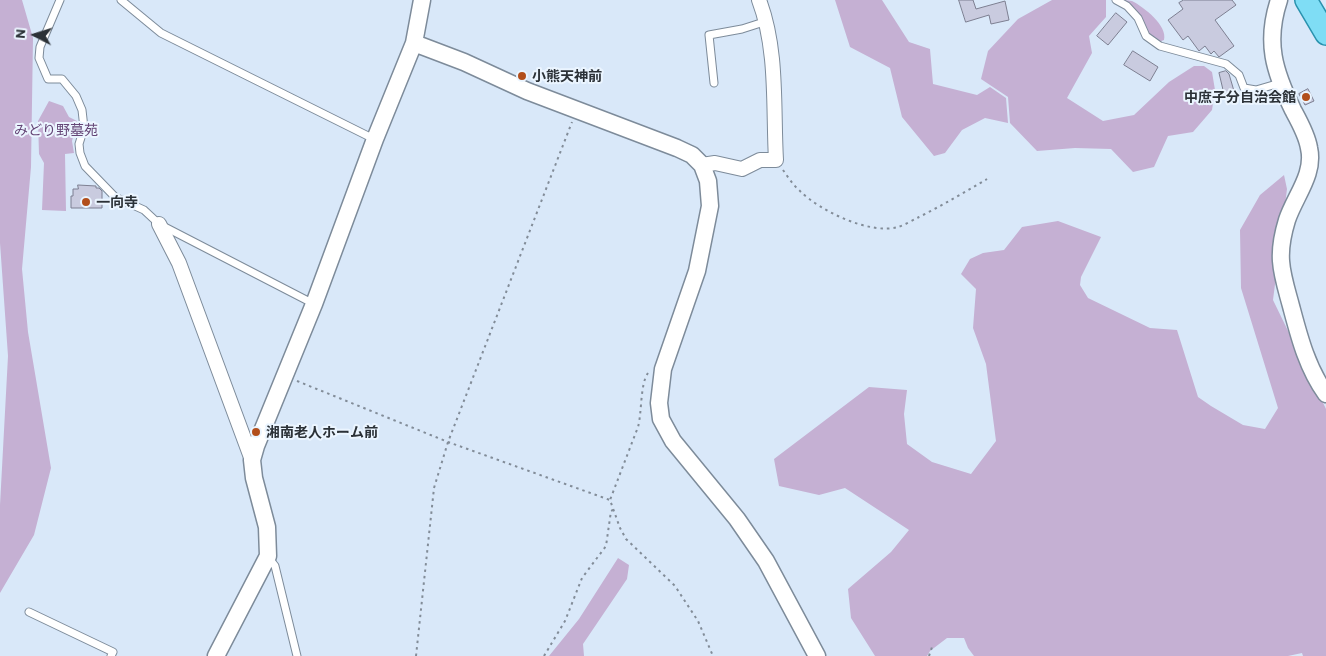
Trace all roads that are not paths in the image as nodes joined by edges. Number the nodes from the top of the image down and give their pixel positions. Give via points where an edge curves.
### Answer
1 (60, 0) edge
2 (121, 0) edge
3 (422, 0) edge
4 (759, 0) edge
5 (1116, 0) edge
6 (1279, 0) edge
7 (1306, 0) edge
8 (767, 21) junction
9 (1326, 34) edge
10 (414, 43) junction
11 (714, 83) dead end
12 (1280, 84) junction
13 (375, 139) junction
14 (702, 165) junction
15 (160, 224) junction
16 (314, 304) junction
17 (1326, 394) edge
18 (252, 460) junction
19 (268, 556) junction
20 (29, 612) dead end
21 (111, 656) edge
22 (216, 656) edge
23 (297, 656) edge
24 (817, 656) edge

1 - 15 lane via 40,47 39,58 48,78 62,79 76,96 82,110 84,128 79,144 85,166 115,197 144,210
2 - 13 lane via 161,33
3 - 10 street
4 - 8 street
5 - 12 lane via 1127,6 1138,18 1146,36 1160,46 1226,64 1239,75 1244,88 1256,90
6 - 12 street via 1272,19 1272,39
7 - 9 main road
8 - 11 lane via 709,35
8 - 14 street via 772,58 776,160 760,160 742,169
10 - 13 street
10 - 14 street via 527,91 677,148 692,155
12 - 17 street via 1309,148 1310,166 1288,217 1282,237 1281,261 1301,342 1310,367
13 - 16 street
14 - 24 street via 708,181 710,206 697,271 662,373 658,403 661,419 673,442 737,519 766,562
15 - 16 lane
15 - 18 street via 179,264
16 - 18 street
18 - 19 street via 267,527
19 - 22 street
19 - 23 lane via 275,566
20 - 21 lane via 113,652

